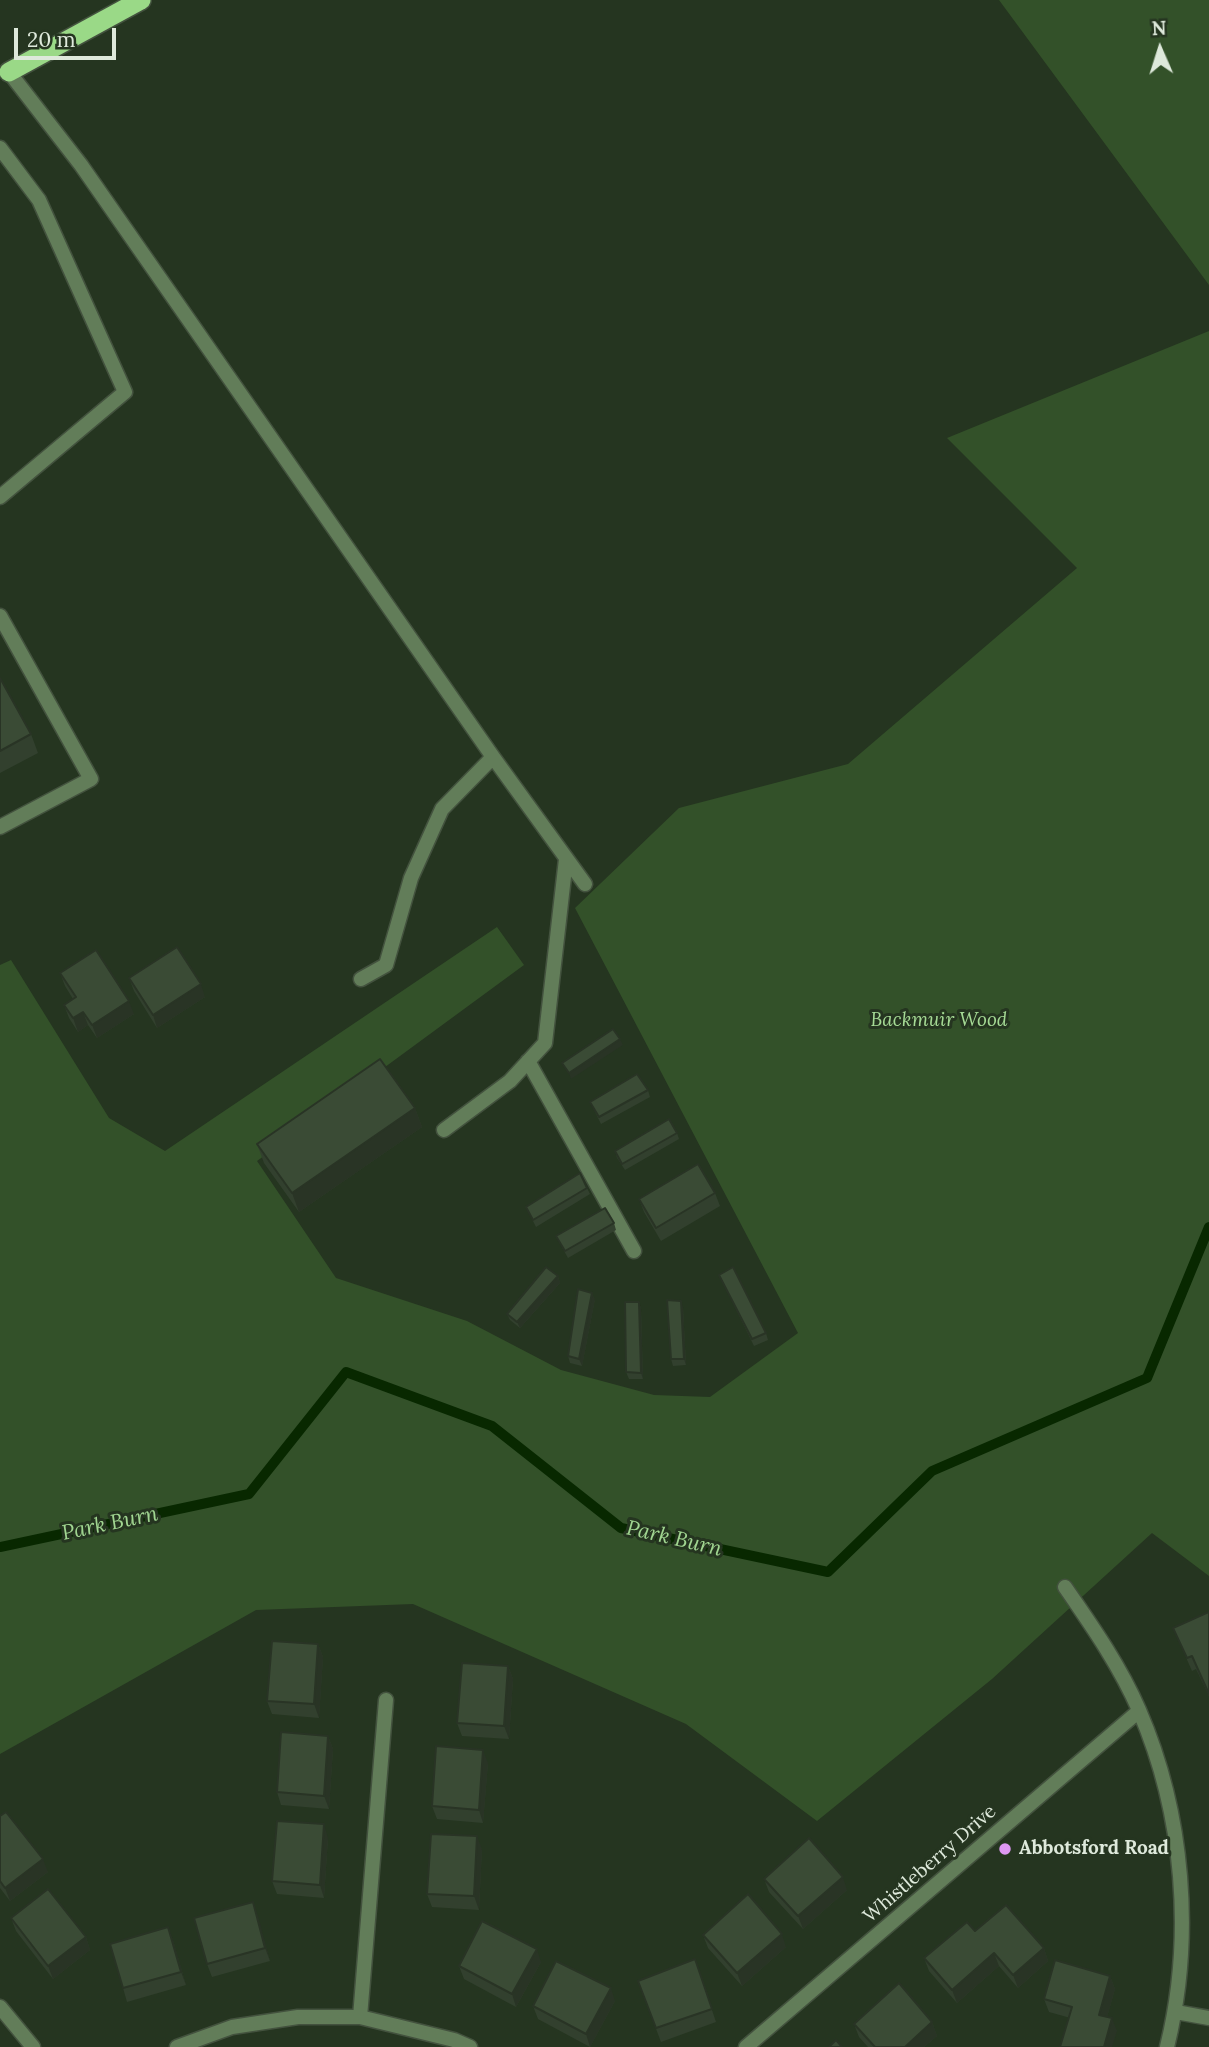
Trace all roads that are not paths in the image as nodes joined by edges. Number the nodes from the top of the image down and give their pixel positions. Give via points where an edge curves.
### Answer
1 (141, 0) edge
2 (9, 72) joint
3 (0, 148) edge
4 (0, 497) edge
5 (0, 615) edge
6 (493, 757) junction
7 (0, 827) edge
8 (566, 859) junction
9 (585, 884) dead end
10 (361, 979) dead end
11 (528, 1061) junction
12 (444, 1130) dead end
13 (634, 1251) dead end
14 (1065, 1587) dead end
15 (386, 1700) dead end
16 (1139, 1711) junction
17 (0, 2007) edge
18 (1176, 2012) junction
19 (360, 2017) junction
20 (1209, 2018) edge
21 (33, 2047) edge
22 (177, 2047) edge
23 (470, 2047) edge
24 (746, 2047) edge
25 (1167, 2047) edge

1 - 2 highway
2 - 6 street via 81,165
3 - 4 street via 39,200 125,392
5 - 7 street via 91,779
6 - 8 street
6 - 10 street via 442,809 411,878 386,965
8 - 9 street
8 - 11 street via 544,1043
11 - 12 street via 510,1081
11 - 13 street
14 - 16 street via 1107,1648
15 - 19 street
16 - 18 street via 1169,1797 1181,1887
16 - 24 street, Whistleberry Drive
17 - 21 street
18 - 20 street
18 - 25 street
19 - 22 street via 298,2017 232,2027
19 - 23 street

